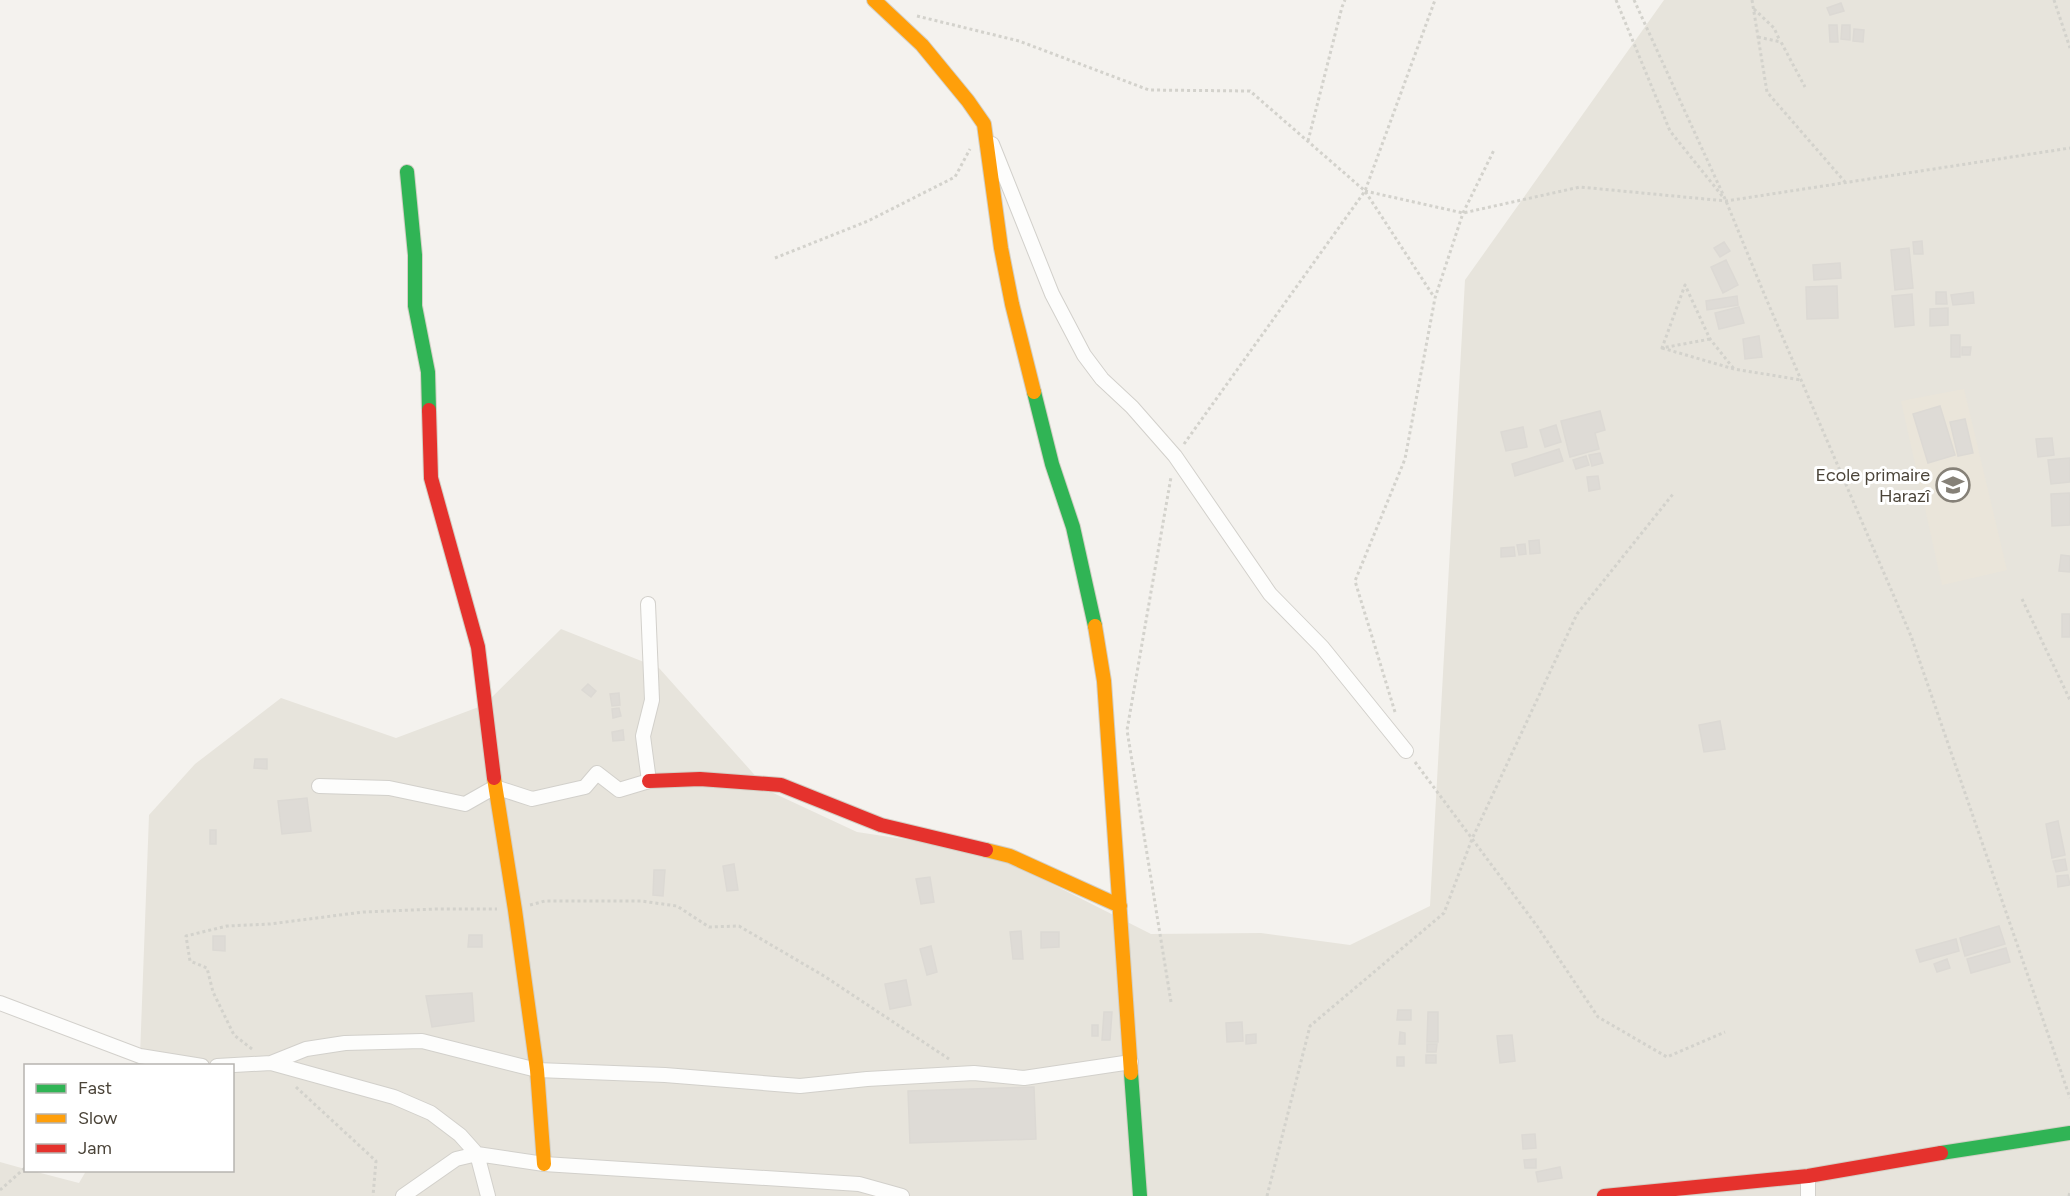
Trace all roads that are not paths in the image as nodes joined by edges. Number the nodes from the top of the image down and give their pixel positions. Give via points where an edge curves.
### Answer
1 (874, 0) edge
2 (984, 124) junction
3 (407, 172) dead end
4 (648, 604) dead end
5 (1406, 751) road end
6 (649, 781) junction
7 (319, 786) dead end
8 (495, 787) junction
9 (1120, 906) junction
10 (0, 1003) edge
11 (1131, 1062) junction
12 (271, 1063) junction
13 (195, 1064) edge
14 (234, 1064) edge
15 (537, 1070) junction
16 (2070, 1133) edge
17 (477, 1154) junction
18 (544, 1164) junction
19 (1808, 1176) junction
20 (403, 1196) edge
21 (489, 1196) edge
22 (902, 1196) edge
23 (1140, 1196) edge
24 (1604, 1196) edge
25 (1808, 1196) edge

1 - 2 street via 922,45
2 - 5 street via 1052,294 1084,356 1175,456 1270,594 1322,647
2 - 9 street via 1012,304 1092,611 1104,681
3 - 8 street via 415,255 415,306 428,372 431,478 478,647
4 - 6 street via 652,700 643,736
6 - 8 street via 619,790 597,773 585,787 532,799
6 - 9 street via 700,779 781,785 880,825 1010,856
7 - 8 street via 389,788 465,804
8 - 15 street
9 - 11 street
10 - 13 street via 140,1056
11 - 15 street via 1024,1078 974,1073 800,1086
11 - 23 street
12 - 14 street
12 - 15 street via 306,1049 345,1042 422,1041
12 - 17 street via 403,1101 431,1113
15 - 18 street
16 - 19 street
17 - 18 street
17 - 20 street via 456,1159
17 - 21 street
18 - 22 street via 859,1184
19 - 24 street
19 - 25 street

